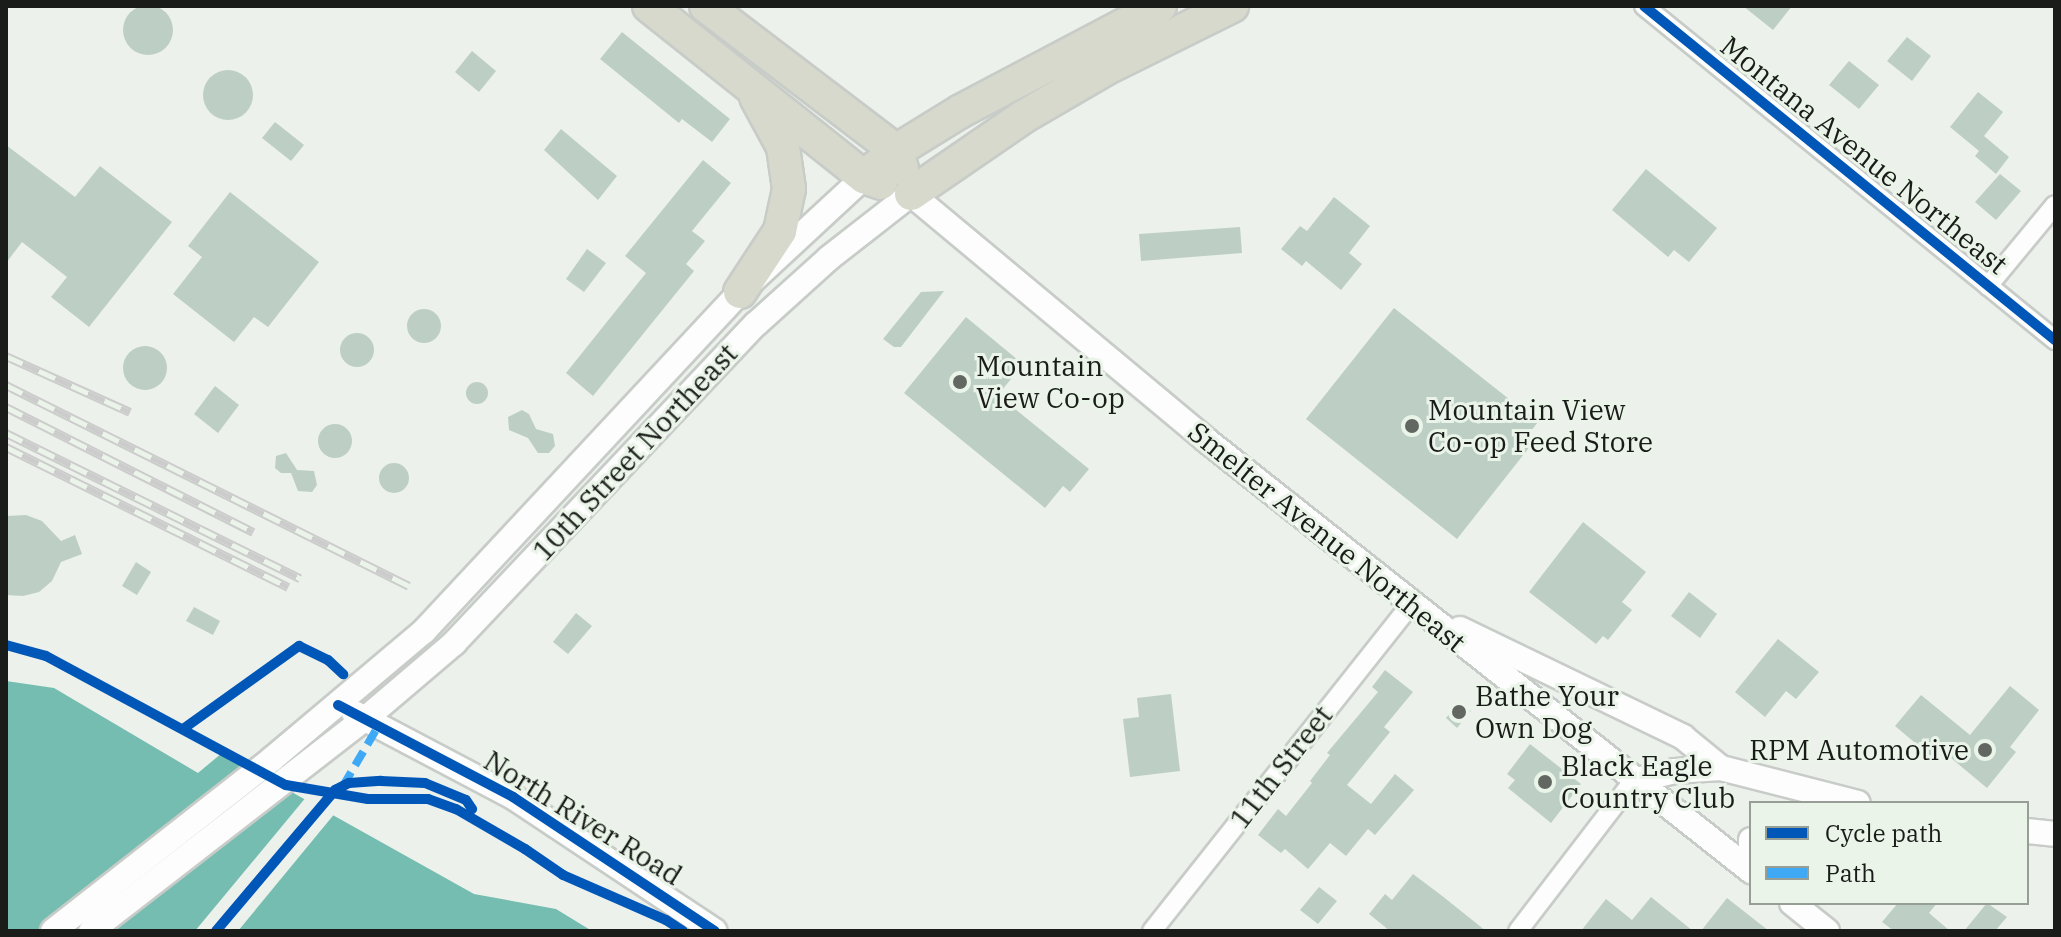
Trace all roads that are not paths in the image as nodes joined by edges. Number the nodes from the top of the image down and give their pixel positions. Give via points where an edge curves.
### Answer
1 (649, 6) edge
2 (706, 6) edge
3 (1160, 6) edge
4 (1232, 6) edge
5 (1644, 6) edge
6 (746, 81) junction
7 (896, 151) junction
8 (864, 177) junction
9 (911, 194) junction
10 (2055, 205) edge
11 (1988, 286) junction
12 (740, 292) junction
13 (2055, 340) edge
14 (1411, 604) junction
15 (338, 705) junction
16 (366, 718) junction
17 (1721, 768) junction
18 (1633, 781) junction
19 (1789, 787) junction
20 (1773, 801) edge
21 (1849, 801) edge
22 (2029, 831) edge
23 (2055, 834) edge
24 (1749, 869) edge
25 (1794, 905) edge
26 (53, 931) edge
27 (91, 931) edge
28 (715, 931) edge
29 (1152, 931) edge
30 (1518, 931) edge
31 (1827, 931) edge

1 - 6 highway, Smelter Avenue Northeast
2 - 7 highway
3 - 7 highway
4 - 9 highway via 1023,117
5 - 11 street, Montana Avenue Northeast
6 - 8 highway, Smelter Avenue Northeast
6 - 12 highway via 783,147 789,189 780,231
7 - 8 highway
7 - 9 highway
8 - 9 highway, Smelter Avenue Northeast
8 - 12 main road, 10th Street Northeast
9 - 14 main road, Smelter Avenue Northeast
9 - 16 main road, 10th Street Northeast via 756,324 454,643
10 - 11 street
11 - 13 street, Montana Avenue Northeast
12 - 15 main road, 10th Street Northeast via 424,631
14 - 17 main road via 1683,737
14 - 18 main road, Smelter Avenue Northeast
14 - 29 street, 11th Street
15 - 16 main road, North River Road
15 - 26 main road, 10th Street Northeast
16 - 27 main road, 10th Street Northeast
16 - 28 main road, North River Road via 513,797
17 - 18 main road
17 - 19 main road
18 - 24 main road, Smelter Avenue Northeast
18 - 30 street
19 - 20 main road
19 - 21 main road
22 - 23 main road
25 - 31 main road

